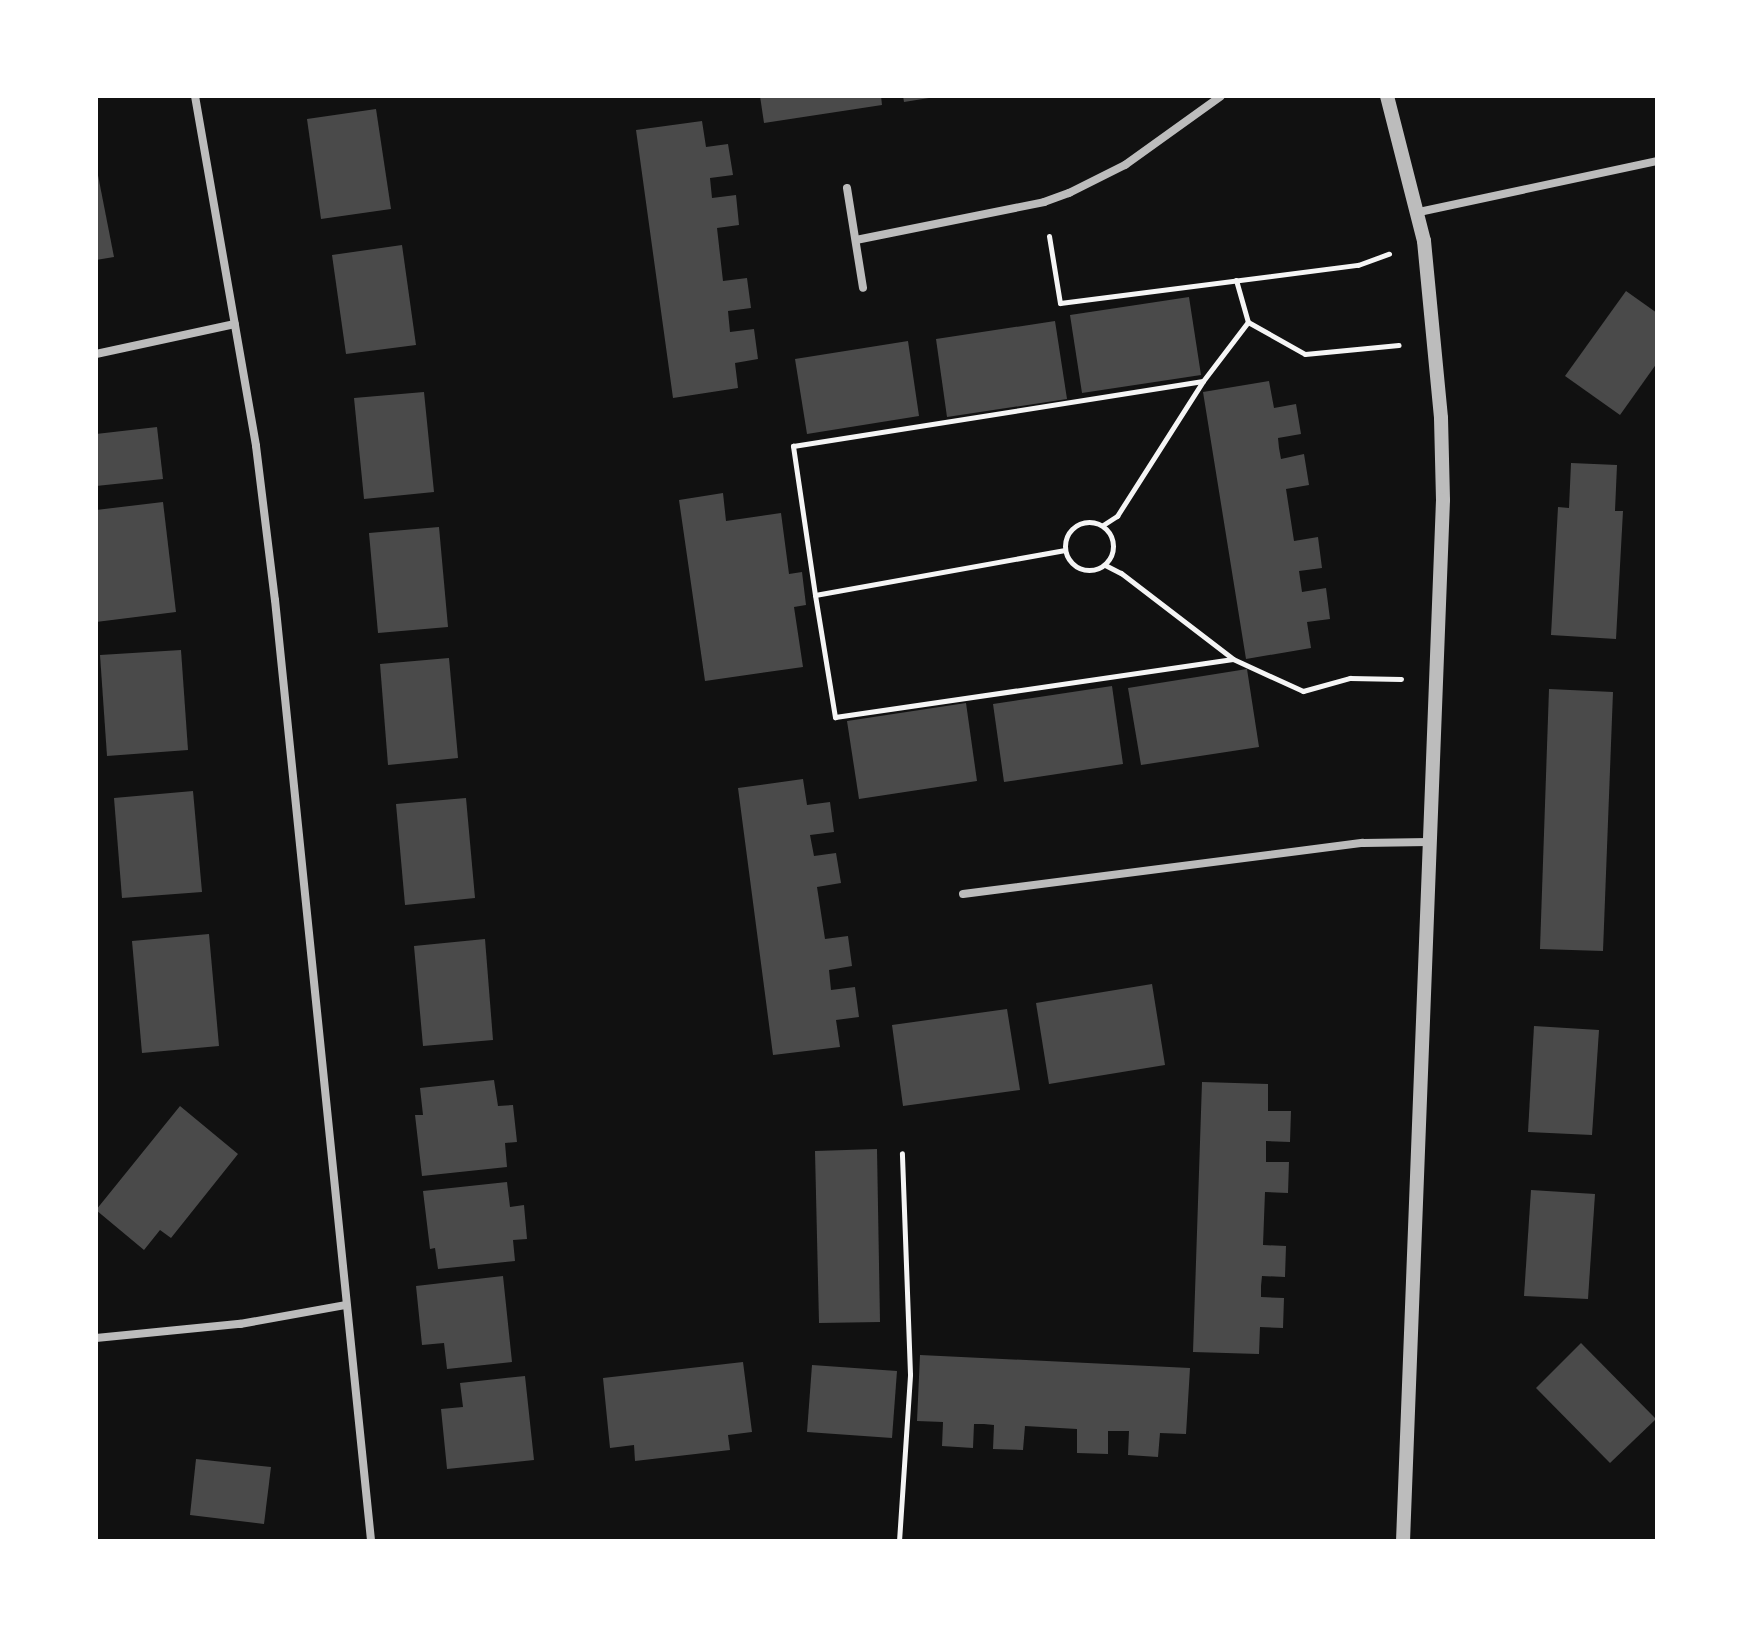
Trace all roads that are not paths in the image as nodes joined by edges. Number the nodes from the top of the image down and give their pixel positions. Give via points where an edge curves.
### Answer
1 (195, 96) edge
2 (1221, 96) edge
3 (1387, 96) edge
4 (1657, 161) edge
5 (847, 188) dead end
6 (1419, 212) junction
7 (856, 240) junction
8 (863, 288) dead end
9 (235, 324) junction
10 (96, 354) edge
11 (1429, 842) junction
12 (963, 894) dead end
13 (346, 1305) junction
14 (96, 1338) edge
15 (371, 1541) edge
16 (1403, 1541) edge

1 - 9 street
2 - 7 street via 1125,165 1044,202
3 - 6 street
4 - 6 street
5 - 7 street
6 - 11 street via 1434,342 1443,500
7 - 8 street
9 - 10 street
9 - 13 street via 275,600
11 - 12 street via 1363,843
11 - 16 street
13 - 14 street via 240,1324
13 - 15 street

